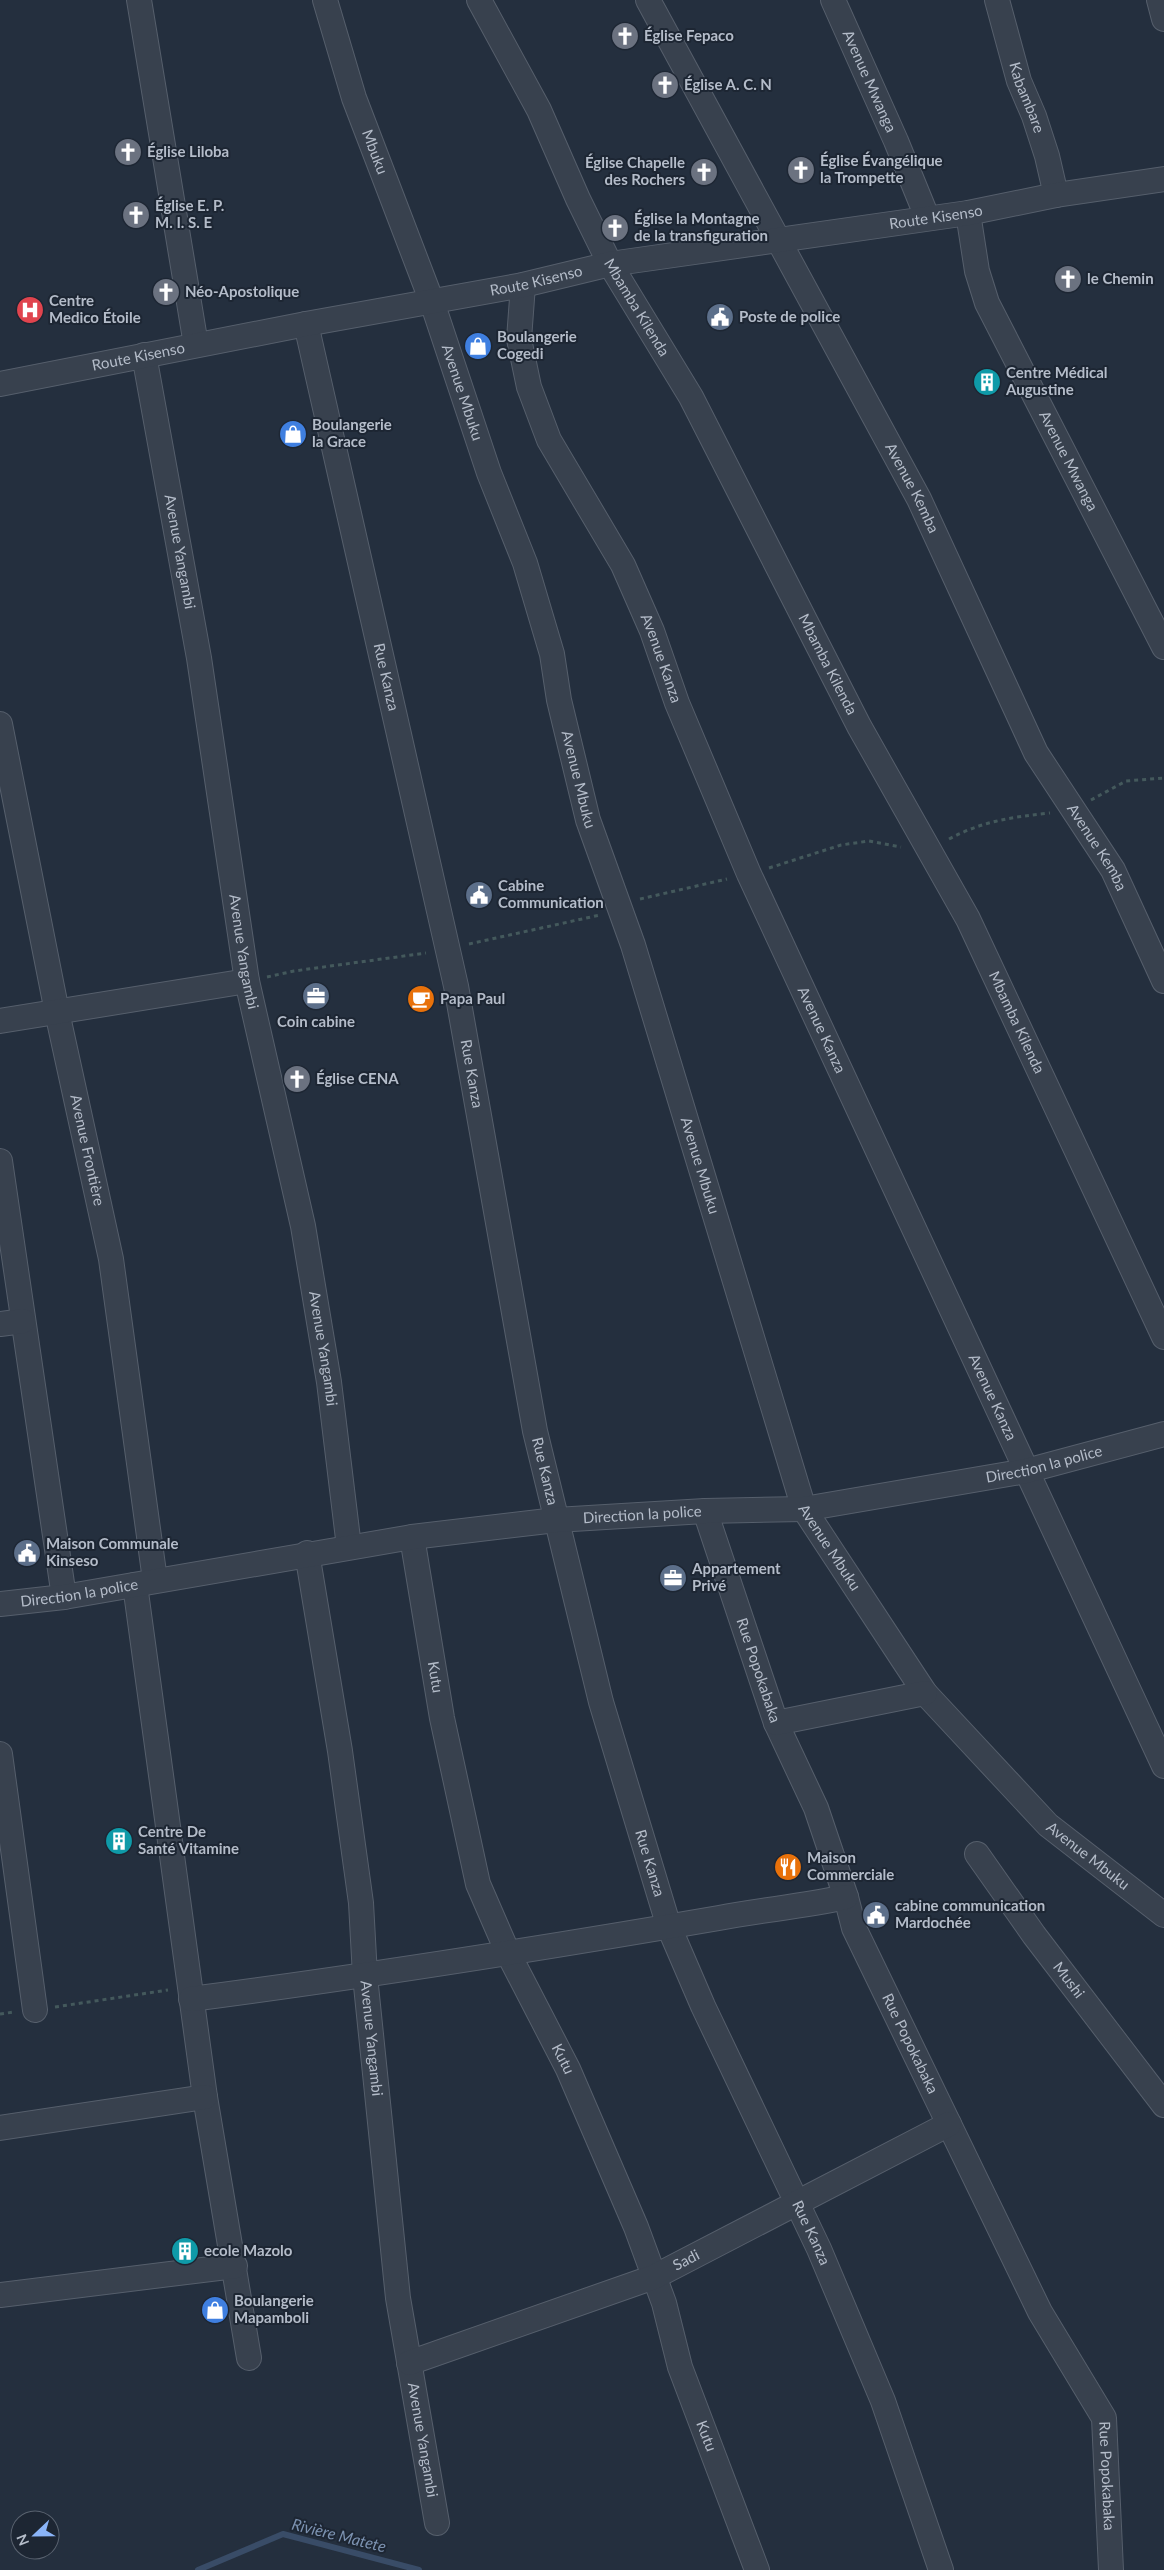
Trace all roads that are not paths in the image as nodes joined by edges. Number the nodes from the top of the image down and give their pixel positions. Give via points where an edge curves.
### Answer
1 (138, 0) edge
2 (325, 0) edge
3 (479, 0) edge
4 (648, 0) edge
5 (833, 0) edge
6 (997, 0) edge
7 (1159, 0) edge
8 (1164, 19) edge
9 (1163, 182) edge
10 (1056, 195) junction
11 (968, 213) junction
12 (927, 217) junction
13 (780, 239) junction
14 (610, 264) junction
15 (523, 286) junction
16 (432, 302) junction
17 (306, 324) junction
18 (196, 345) junction
19 (144, 355) junction
20 (0, 384) edge
21 (1164, 647) edge
22 (0, 724) edge
23 (247, 981) junction
24 (1164, 981) edge
25 (57, 1012) junction
26 (0, 1021) edge
27 (0, 1161) edge
28 (11, 1322) edge
29 (1164, 1337) edge
30 (1164, 1434) edge
31 (1026, 1471) junction
32 (804, 1509) junction
33 (705, 1511) junction
34 (556, 1520) junction
35 (412, 1537) junction
36 (349, 1547) junction
37 (307, 1554) junction
38 (145, 1582) junction
39 (64, 1597) junction
40 (0, 1604) edge
41 (925, 1693) junction
42 (776, 1723) junction
43 (0, 1754) edge
44 (1164, 1766) edge
45 (977, 1854) dead end
46 (846, 1897) junction
47 (1164, 1915) edge
48 (669, 1928) junction
49 (508, 1953) junction
50 (365, 1976) junction
51 (190, 1993) junction
52 (35, 2010) road end
53 (206, 2097) junction
54 (1164, 2105) edge
55 (949, 2124) junction
56 (0, 2128) edge
57 (797, 2202) junction
58 (235, 2266) junction
59 (654, 2277) junction
60 (0, 2295) edge
61 (249, 2358) dead end
62 (409, 2363) junction
63 (437, 2523) dead end
64 (757, 2570) edge
65 (941, 2570) edge
66 (1111, 2570) edge

1 - 18 street
2 - 16 street, Mbuku via 354,98
3 - 14 street, Mbamba Kilenda via 539,110
4 - 13 street, Avenue Kemba
5 - 12 street, Avenue Mwanga
6 - 10 street, Kabambare via 1019,81 1047,156
7 - 8 street
9 - 10 street, Route Kisenso
10 - 11 street, Route Kisenso
11 - 12 street, Route Kisenso
11 - 21 street, Avenue Mwanga via 977,271 987,303
12 - 13 street, Route Kisenso
13 - 14 street, Route Kisenso
13 - 24 street, Avenue Kemba via 919,499 1036,753 1113,870
14 - 15 street, Route Kisenso
14 - 29 street, Mbamba Kilenda via 691,398 859,726 968,920
15 - 16 street, Route Kisenso
15 - 31 street, Avenue Kanza via 519,339 529,387 549,440 622,565 652,631 677,703 749,874
16 - 17 street, Route Kisenso
16 - 32 street, Avenue Mbuku via 489,473 525,563 552,654 559,700 588,820 621,908
17 - 18 street, Route Kisenso
17 - 34 street, Rue Kanza via 456,986 535,1431
18 - 19 street, Route Kisenso
19 - 20 street, Route Kisenso
19 - 23 street, Avenue Yangambi via 199,658
22 - 25 street, Avenue Frontière
23 - 25 street
23 - 36 street, Avenue Yangambi via 303,1226 329,1382
25 - 26 street
25 - 38 street, Avenue Frontière via 111,1259
27 - 28 street
28 - 39 street
30 - 31 street, Direction la police
31 - 32 street, Direction la police
31 - 44 street, Avenue Kanza
32 - 33 street, Direction la police
32 - 41 street, Avenue Mbuku
33 - 34 street, Direction la police
33 - 42 street, Rue Popokabaka
34 - 35 street, Direction la police
34 - 48 street, Rue Kanza via 601,1702
35 - 36 street, Direction la police
35 - 49 street, Kutu via 442,1718 478,1884
36 - 37 street, Direction la police
37 - 38 street, Direction la police
37 - 50 street, Avenue Yangambi via 360,1894
38 - 39 street, Direction la police
38 - 51 street, Avenue Frontière
39 - 40 street, Direction la police
41 - 42 street
41 - 47 street, Avenue Mbuku via 1048,1826
42 - 46 street, Rue Popokabaka via 816,1808
43 - 52 street
45 - 54 street, Mushi via 1034,1935
46 - 48 street
46 - 55 street, Rue Popokabaka via 854,1928
48 - 49 street
48 - 57 street, Rue Kanza
49 - 50 street
49 - 59 street, Kutu via 568,2069
50 - 51 street
50 - 62 street, Avenue Yangambi via 398,2298
51 - 53 street, Avenue Frontière
53 - 56 street
53 - 58 street, Avenue Frontière
55 - 57 street, Sadi
55 - 66 street, Rue Popokabaka via 1040,2312 1104,2418
57 - 59 street, Sadi
57 - 65 street, Rue Kanza via 883,2401
58 - 60 street
58 - 61 street, Avenue Frontière
59 - 62 street, Sadi
59 - 64 street, Kutu via 680,2367
62 - 63 street, Avenue Yangambi

